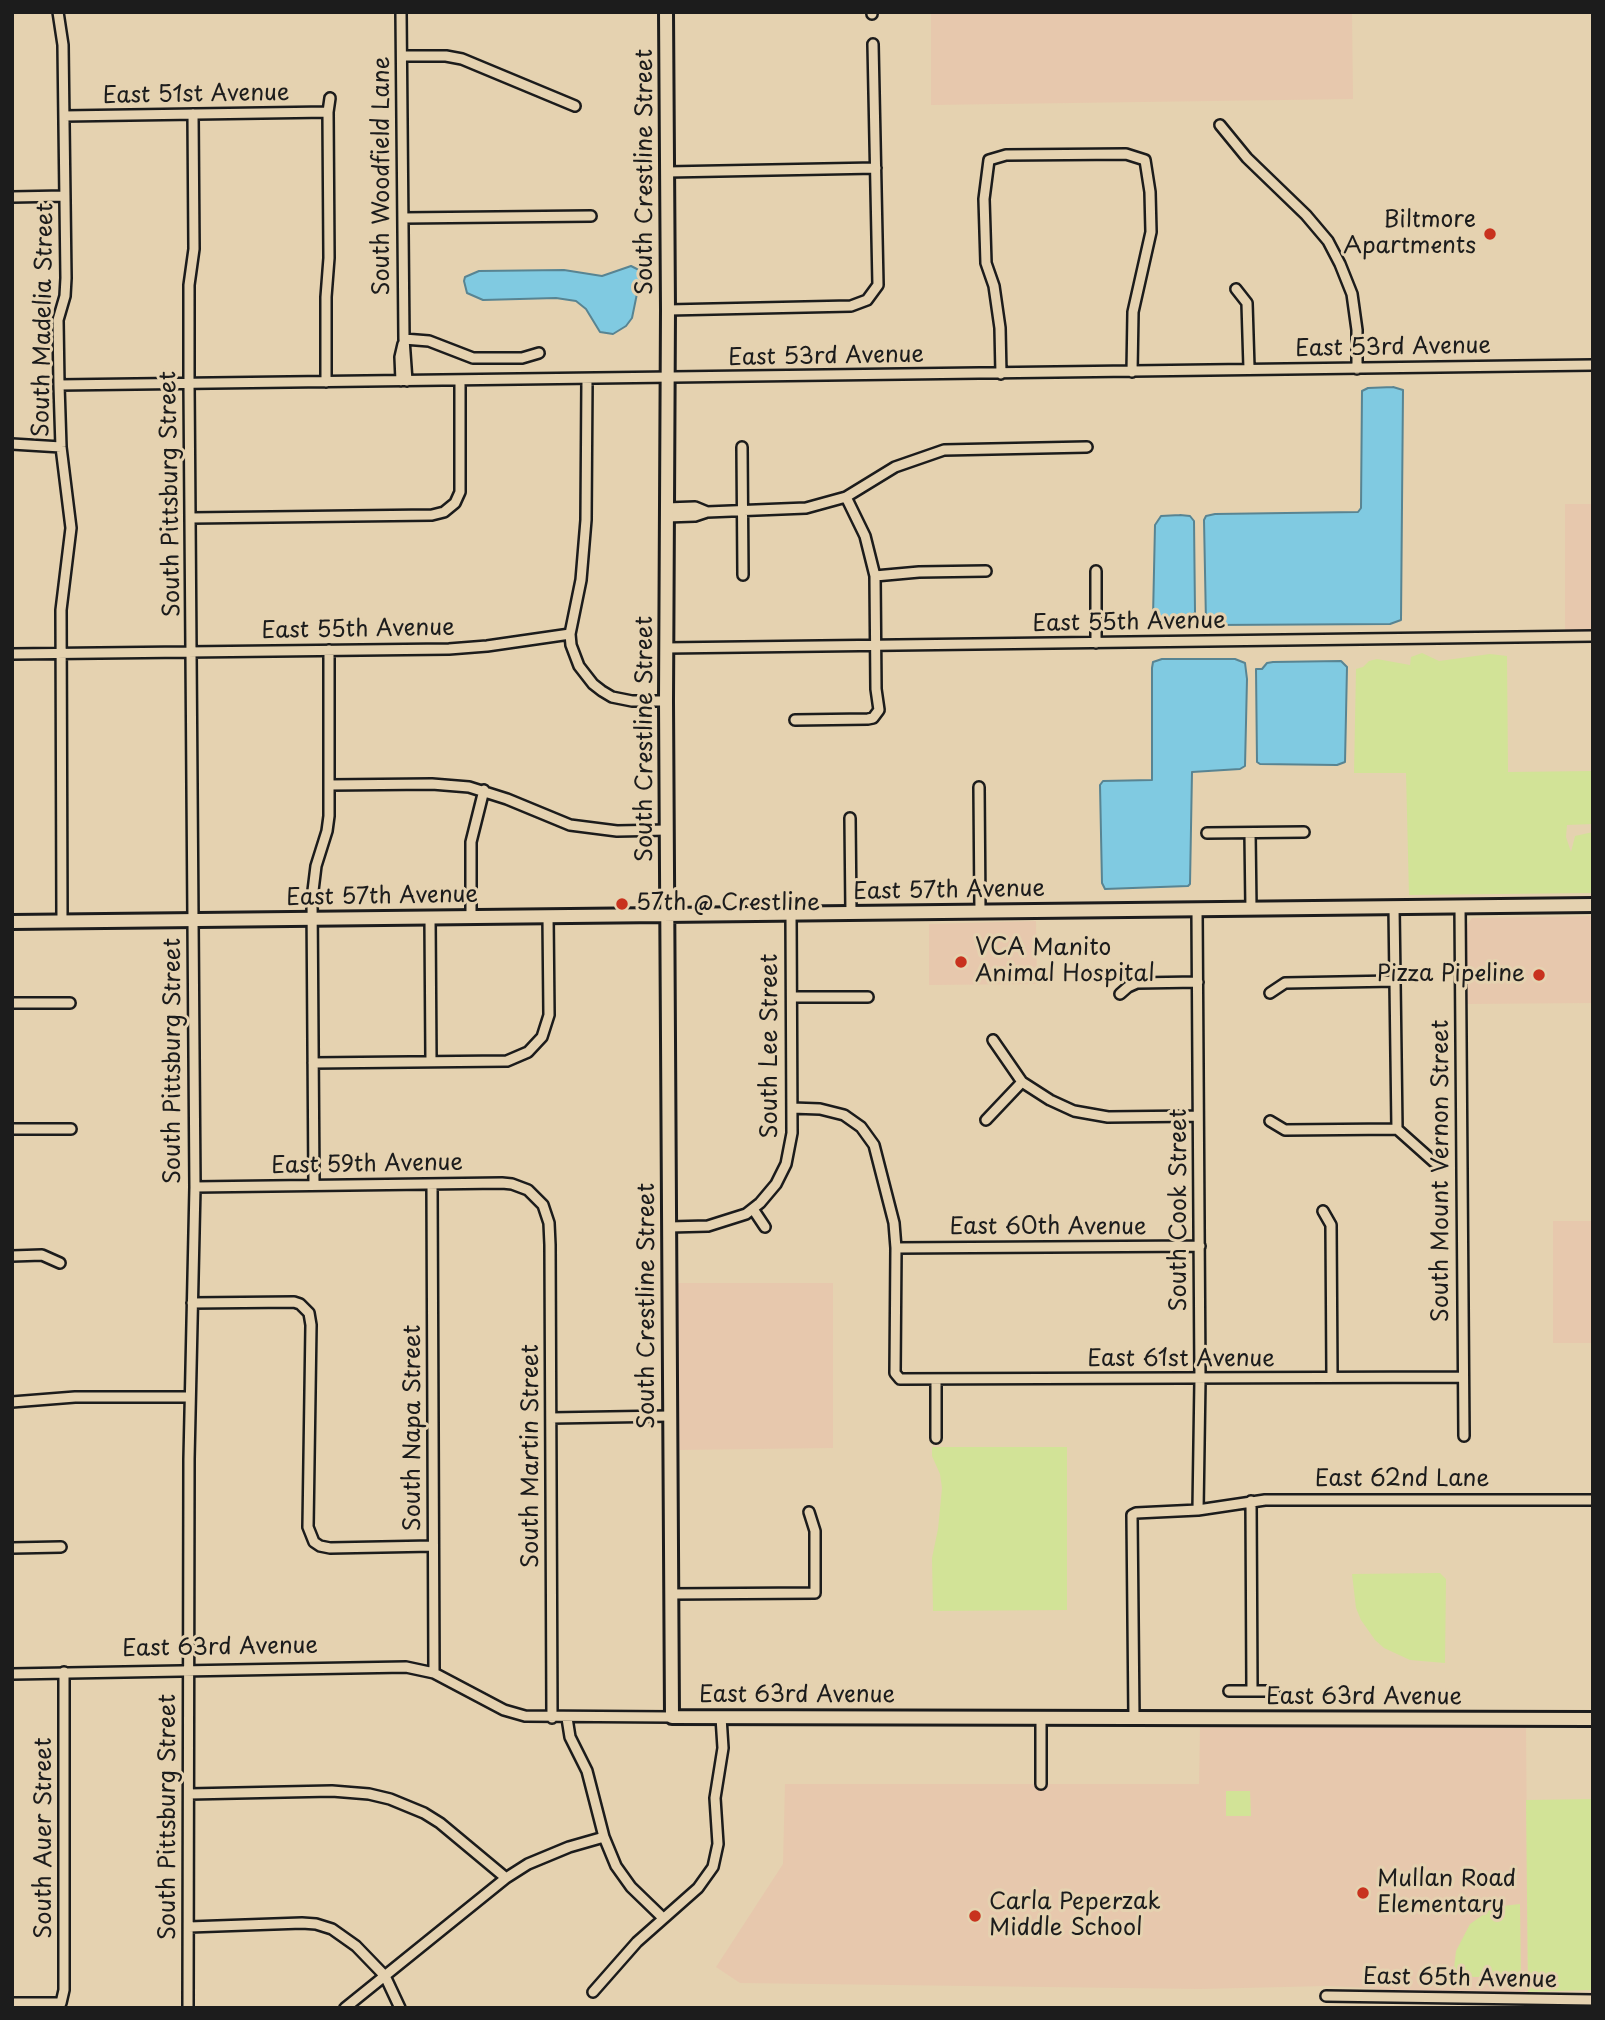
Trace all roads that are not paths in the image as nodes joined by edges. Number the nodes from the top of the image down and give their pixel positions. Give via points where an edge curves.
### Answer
1 (58, 12) edge
2 (401, 12) edge
3 (666, 12) edge
4 (873, 44) dead end
5 (402, 56) junction
6 (330, 99) dead end
7 (575, 106) dead end
8 (328, 112) junction
9 (194, 114) junction
10 (64, 116) junction
11 (1220, 125) dead end
12 (876, 168) junction
13 (667, 172) junction
14 (65, 196) junction
15 (12, 197) edge
16 (591, 216) dead end
17 (403, 218) junction
18 (1236, 289) dead end
19 (668, 310) junction
20 (404, 339) junction
21 (539, 353) dead end
22 (1593, 365) edge
23 (1249, 368) junction
24 (1357, 369) junction
25 (1132, 372) junction
26 (1001, 374) junction
27 (668, 378) junction
28 (587, 379) junction
29 (460, 380) junction
30 (404, 381) junction
31 (327, 382) junction
32 (189, 384) junction
33 (59, 385) junction
34 (12, 444) edge
35 (61, 447) junction
36 (742, 447) dead end
37 (1087, 447) dead end
38 (846, 497) junction
39 (666, 512) junction
40 (743, 512) junction
41 (191, 518) junction
42 (986, 571) dead end
43 (1096, 571) dead end
44 (743, 575) dead end
45 (875, 576) junction
46 (570, 634) junction
47 (1593, 636) edge
48 (1096, 643) junction
49 (875, 646) junction
50 (666, 648) junction
51 (329, 650) junction
52 (192, 653) junction
53 (12, 654) edge
54 (61, 654) junction
55 (666, 701) junction
56 (795, 720) dead end
57 (330, 785) junction
58 (979, 787) dead end
59 (484, 790) junction
60 (850, 818) dead end
61 (667, 830) junction
62 (1304, 832) dead end
63 (1207, 833) dead end
64 (1250, 833) junction
65 (1593, 905) edge
66 (1460, 906) junction
67 (1394, 907) junction
68 (1251, 909) junction
69 (1197, 910) junction
70 (980, 912) junction
71 (851, 913) junction
72 (791, 914) junction
73 (667, 915) junction
74 (548, 916) junction
75 (471, 917) junction
76 (430, 918) junction
77 (313, 919) junction
78 (192, 920) junction
79 (62, 921) junction
80 (12, 922) edge
81 (1198, 982) junction
82 (1395, 982) junction
83 (1120, 993) dead end
84 (1270, 993) dead end
85 (869, 997) dead end
86 (792, 998) junction
87 (12, 1003) edge
88 (70, 1003) dead end
89 (993, 1040) dead end
90 (431, 1061) junction
91 (313, 1063) junction
92 (1022, 1082) junction
93 (792, 1108) junction
94 (1198, 1116) junction
95 (986, 1121) dead end
96 (1270, 1121) dead end
97 (12, 1129) edge
98 (71, 1129) dead end
99 (1397, 1129) junction
100 (1434, 1161) dead end
101 (432, 1184) junction
102 (314, 1185) junction
103 (195, 1187) junction
104 (537, 1197) joint
105 (753, 1209) junction
106 (1323, 1210) dead end
107 (669, 1227) junction
108 (765, 1227) dead end
109 (1199, 1246) junction
110 (896, 1248) junction
111 (12, 1256) edge
112 (60, 1263) dead end
113 (192, 1303) junction
114 (1332, 1377) junction
115 (1463, 1377) junction
116 (1200, 1379) junction
117 (936, 1381) junction
118 (190, 1397) junction
119 (12, 1402) edge
120 (669, 1416) junction
121 (551, 1418) junction
122 (1464, 1436) dead end
123 (936, 1438) dead end
124 (1593, 1500) edge
125 (1251, 1501) junction
126 (1198, 1510) junction
127 (809, 1512) dead end
128 (433, 1546) junction
129 (61, 1547) dead end
130 (12, 1548) edge
131 (671, 1594) junction
132 (189, 1670) junction
133 (64, 1672) junction
134 (434, 1673) junction
135 (12, 1674) edge
136 (1229, 1691) dead end
137 (1252, 1691) junction
138 (1274, 1691) dead end
139 (671, 1717) junction
140 (722, 1717) junction
141 (552, 1718) junction
142 (567, 1718) junction
143 (1041, 1718) junction
144 (1134, 1719) junction
145 (1593, 1719) edge
146 (1041, 1784) dead end
147 (189, 1794) junction
148 (604, 1837) junction
149 (506, 1878) junction
150 (662, 1917) junction
151 (189, 1927) junction
152 (385, 1976) junction
153 (593, 1992) dead end
154 (1326, 1996) dead end
155 (1593, 2000) edge
156 (12, 2003) edge
157 (1466, 2004) edge
158 (188, 2008) edge
159 (345, 2008) edge
160 (400, 2008) edge

1 - 10 street, South Madelia Street
2 - 5 street, South Woodfield Lane
3 - 13 street, South Crestline Street
4 - 12 street
5 - 7 street via 462,59
5 - 17 street, South Woodfield Lane
6 - 8 street
8 - 9 street, East 51st Avenue
8 - 31 street
9 - 10 street, East 51st Avenue
9 - 32 street, South Pittsburg Street
10 - 14 street, South Madelia Street
11 - 24 street via 1328,242 1352,294
12 - 13 street
12 - 19 street via 878,285 867,300 851,306
13 - 19 street, South Crestline Street
14 - 15 street
14 - 33 street, South Madelia Street via 66,292 59,314
16 - 17 street
17 - 20 street, South Woodfield Lane
18 - 23 street via 1247,303
19 - 27 street, South Crestline Street
20 - 21 street via 429,341 473,358 522,358
20 - 30 street, South Woodfield Lane
22 - 24 street, East 53rd Avenue
23 - 24 street, East 53rd Avenue
23 - 25 street, East 53rd Avenue
25 - 26 street, East 53rd Avenue
25 - 26 street via 1133,312 1151,232 1150,192 1145,160 1113,154 989,160 984,199 986,263 1000,328
26 - 27 street, East 53rd Avenue
27 - 28 street, East 53rd Avenue
27 - 39 street, South Crestline Street
28 - 29 street, East 53rd Avenue
28 - 46 street via 586,520
29 - 30 street, East 53rd Avenue
29 - 41 street via 460,484 458,498 444,513
30 - 31 street, East 53rd Avenue
31 - 32 street, East 53rd Avenue
32 - 33 street, East 53rd Avenue
32 - 41 street, South Pittsburg Street
33 - 35 street, South Madelia Street
34 - 35 street
35 - 54 street, South Madelia Street via 71,528 61,602
36 - 40 street
37 - 38 street via 944,450 895,467
38 - 40 street via 806,508
38 - 45 street via 865,536
39 - 40 street via 695,507 707,512
39 - 50 street, South Crestline Street
40 - 44 street
41 - 52 street, South Pittsburg Street
42 - 45 street
43 - 48 street
45 - 49 street
46 - 51 street, East 55th Avenue via 469,648
46 - 55 street via 579,666 602,691 632,701
47 - 48 street, East 55th Avenue
48 - 49 street, East 55th Avenue
49 - 50 street, East 55th Avenue
49 - 56 street via 877,715
50 - 55 street, South Crestline Street
51 - 52 street, East 55th Avenue
51 - 57 street
52 - 54 street, East 55th Avenue
52 - 78 street, South Pittsburg Street
53 - 54 street, East 55th Avenue
54 - 79 street, South Madelia Street
55 - 61 street, South Crestline Street
57 - 59 street via 432,784
57 - 77 street via 328,824 313,886
58 - 70 street
59 - 61 street via 577,826
59 - 75 street via 471,842
60 - 71 street
61 - 73 street, South Crestline Street
62 - 64 street
63 - 64 street
64 - 68 street
65 - 66 street, East 57th Avenue
66 - 67 street, East 57th Avenue
66 - 115 street, South Mount Vernon Street
67 - 68 street, East 57th Avenue
67 - 82 street
68 - 69 street, East 57th Avenue
69 - 70 street, East 57th Avenue
69 - 81 street, South Cook Street
70 - 71 street, East 57th Avenue
71 - 72 street, East 57th Avenue
72 - 73 street, East 57th Avenue
72 - 86 street, South Lee Street
73 - 74 street, East 57th Avenue
73 - 107 street, South Crestline Street
74 - 75 street, East 57th Avenue
74 - 90 street via 549,1015 536,1045 507,1061
75 - 76 street, East 57th Avenue
76 - 77 street, East 57th Avenue
76 - 90 street
77 - 78 street, East 57th Avenue
77 - 91 street
78 - 79 street, East 57th Avenue
78 - 103 street, South Pittsburg Street
79 - 80 street, East 57th Avenue
81 - 83 street via 1138,984
81 - 94 street, South Cook Street
82 - 84 street via 1285,983
82 - 99 street
85 - 86 street
86 - 93 street, South Lee Street
87 - 88 street
89 - 92 street
90 - 91 street
91 - 102 street
92 - 94 street via 1050,1100 1089,1115
92 - 95 street
93 - 105 street, South Lee Street via 786,1164 776,1184
93 - 110 street via 845,1115 868,1136 881,1167
94 - 109 street, South Cook Street
96 - 99 street via 1286,1130
97 - 98 street
99 - 100 street
101 - 102 street, East 59th Avenue
101 - 104 street, East 59th Avenue via 512,1184
101 - 128 street, South Napa Street
102 - 103 street, East 59th Avenue
103 - 113 street, South Pittsburg Street
104 - 121 street, South Martin Street via 549,1223
105 - 107 street, South Lee Street via 715,1225
105 - 108 street
106 - 114 street via 1331,1225
107 - 120 street, South Crestline Street
109 - 110 street, East 60th Avenue
109 - 116 street, South Cook Street
110 - 117 street, East 61st Avenue via 895,1373 900,1379
111 - 112 street via 42,1255
113 - 118 street, South Pittsburg Street
113 - 128 street via 294,1302 305,1308 312,1325 308,1527 314,1542 330,1548
114 - 115 street, East 61st Avenue
114 - 116 street, East 61st Avenue
115 - 122 street, South Mount Vernon Street
116 - 117 street, East 61st Avenue
116 - 126 street, South Cook Street
117 - 123 street
118 - 119 street
118 - 132 street, South Pittsburg Street
120 - 121 street
120 - 131 street, South Crestline Street
121 - 141 street, South Martin Street
124 - 125 street, East 62nd Lane
125 - 126 street, East 62nd Lane
125 - 137 street
126 - 144 street, East 62nd Lane via 1132,1515
127 - 131 street via 815,1531 816,1593
128 - 134 street, South Napa Street
129 - 130 street
131 - 139 street, South Crestline Street
132 - 133 street, East 63rd Avenue
132 - 134 street, East 63rd Avenue via 394,1666
132 - 147 street, South Pittsburg Street
133 - 135 street, East 63rd Avenue
133 - 156 street, South Auer Street via 64,1990 61,2003
134 - 141 street, East 63rd Avenue via 504,1710
136 - 137 street
137 - 138 street
139 - 140 street, East 63rd Avenue
139 - 142 street, East 63rd Avenue
140 - 143 street, East 63rd Avenue
140 - 150 street via 723,1748 715,1798 718,1844 713,1867 698,1888
141 - 142 street, East 63rd Avenue
142 - 148 street
143 - 144 street, East 63rd Avenue
143 - 146 street
144 - 145 street, East 63rd Avenue
147 - 149 street via 341,1791 390,1799 440,1823
147 - 151 street, South Pittsburg Street
148 - 149 street via 569,1847
148 - 150 street via 631,1887
149 - 152 street
150 - 153 street
151 - 152 street via 316,1924 345,1937
151 - 158 street, South Pittsburg Street
152 - 159 street
152 - 160 street
154 - 157 street, East 65th Avenue
155 - 157 street, East 65th Avenue

